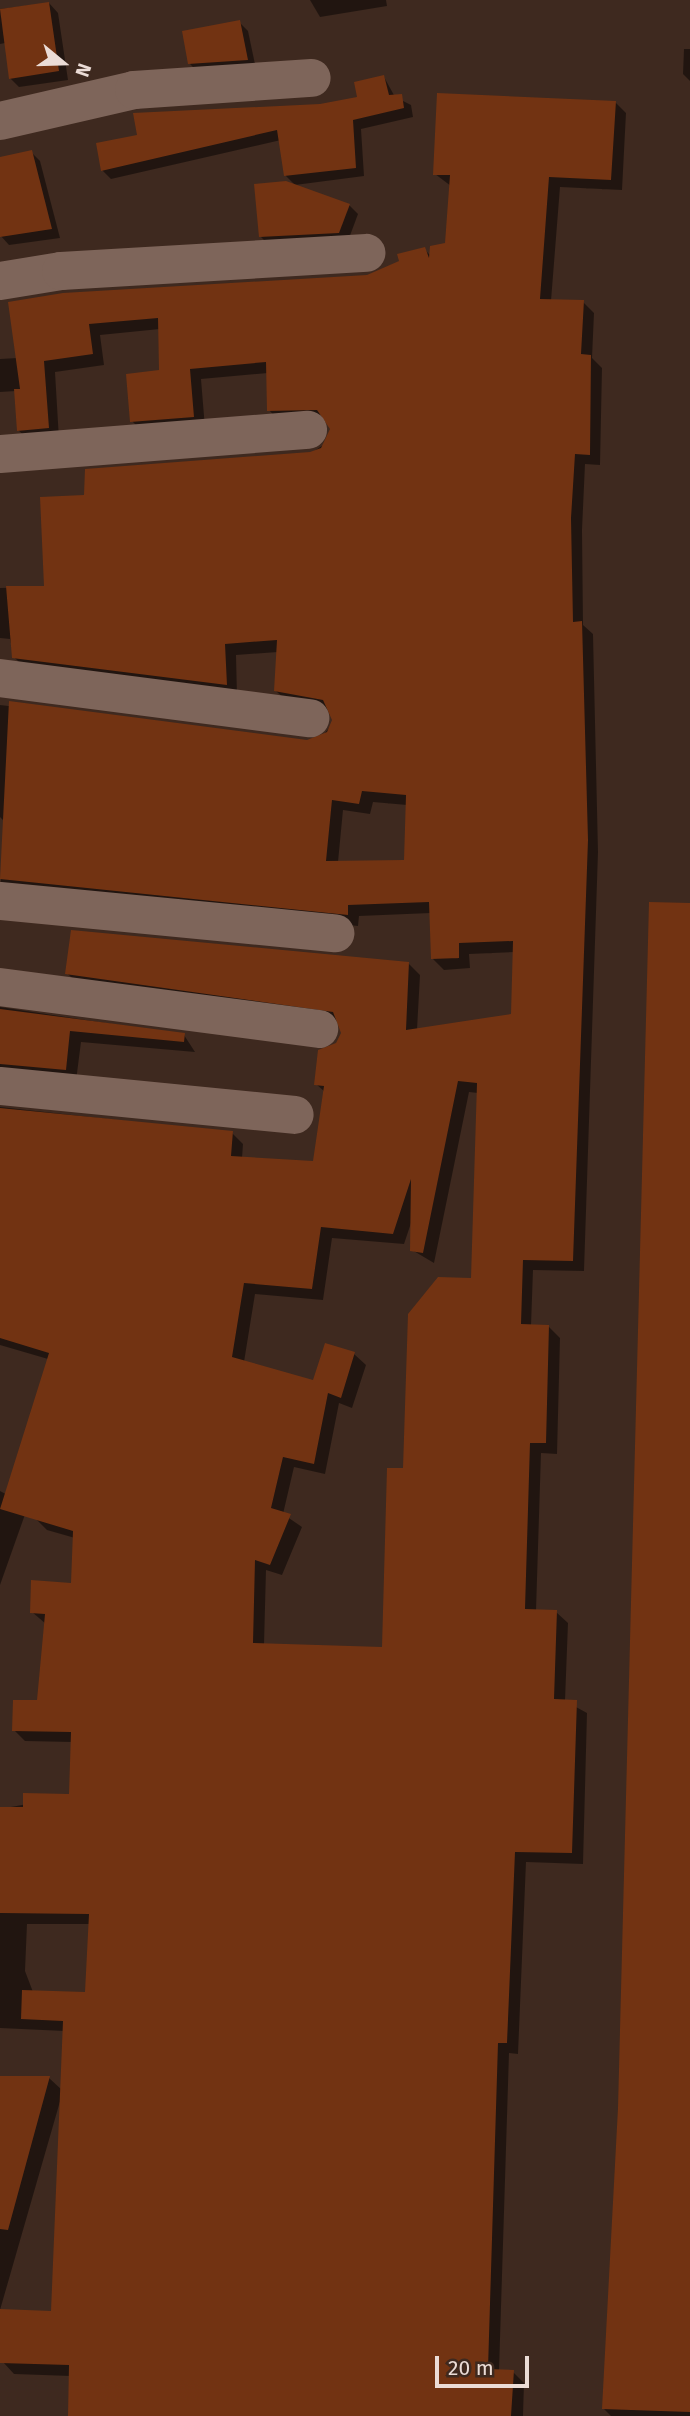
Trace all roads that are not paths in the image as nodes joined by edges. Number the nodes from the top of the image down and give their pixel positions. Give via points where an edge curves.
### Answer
1 (312, 78) dead end
2 (0, 121) edge
3 (366, 253) dead end
4 (0, 281) edge
5 (308, 430) dead end
6 (0, 454) edge
7 (0, 678) edge
8 (310, 718) dead end
9 (0, 901) edge
10 (335, 933) dead end
11 (0, 987) edge
12 (319, 1029) dead end
13 (0, 1086) edge
14 (295, 1115) dead end

1 - 2 street via 134,90
3 - 4 street via 61,271
5 - 6 street
7 - 8 street
9 - 10 street
11 - 12 street
13 - 14 street

